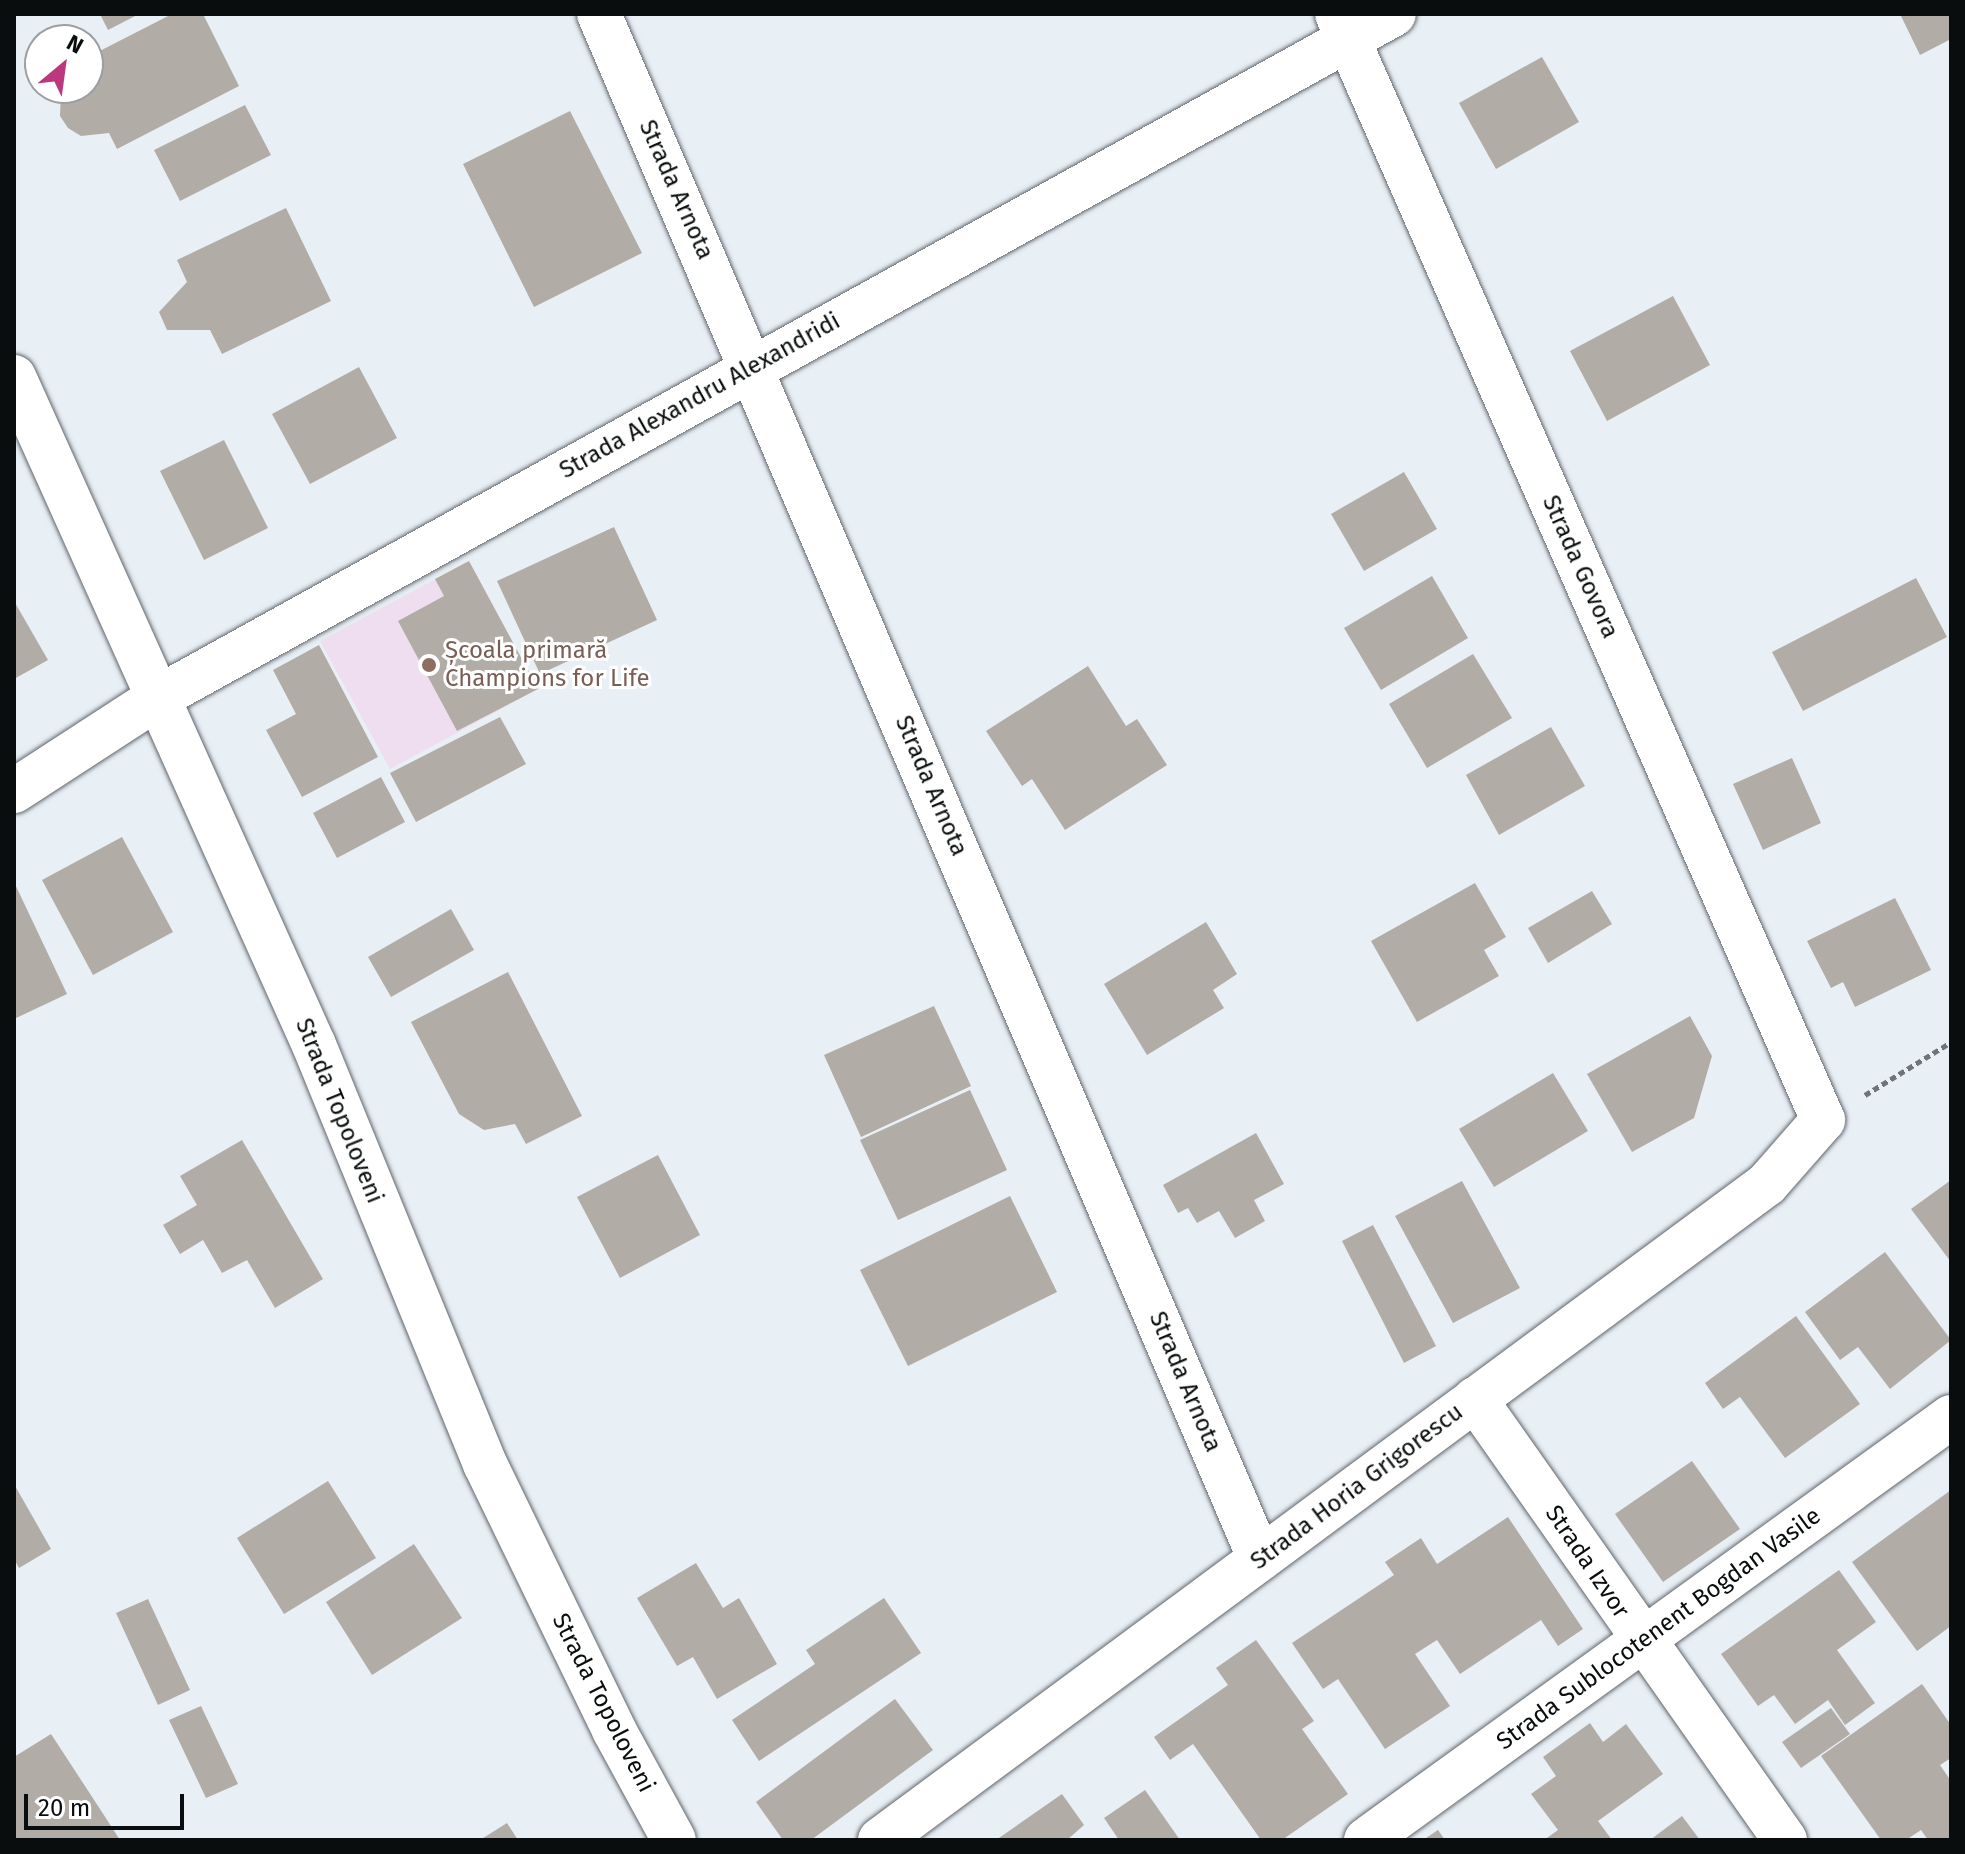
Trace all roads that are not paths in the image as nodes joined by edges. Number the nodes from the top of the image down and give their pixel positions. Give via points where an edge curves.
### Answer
1 (599, 14) edge
2 (1394, 14) edge
3 (1343, 27) edge
4 (753, 366) junction
5 (14, 377) edge
6 (159, 697) junction
7 (14, 791) edge
8 (1823, 1120) joint
9 (1475, 1399) junction
10 (1945, 1433) edge
11 (1260, 1559) junction
12 (1641, 1641) junction
13 (674, 1840) edge
14 (880, 1840) edge
15 (1366, 1840) edge
16 (1785, 1840) edge

1 - 4 street, Strada Arnota
2 - 3 street, Strada Alexandru Alexandridi
3 - 4 street, Strada Alexandru Alexandridi
3 - 8 street, Strada Govora
4 - 6 street, Strada Alexandru Alexandridi
4 - 11 street, Strada Arnota
5 - 6 street, Strada Topoloveni
6 - 7 street, Strada Alexandru Alexandridi
6 - 13 street, Strada Topoloveni via 314,1045 485,1464
8 - 9 street, Strada Horia Grigorescu via 1767,1184
9 - 11 street, Strada Horia Grigorescu
9 - 12 street, Strada Izvor
10 - 12 street, Strada Sublocotenent Bogdan Vasile
11 - 14 street, Strada Horia Grigorescu
12 - 15 street, Strada Sublocotenent Bogdan Vasile
12 - 16 street, Strada Izvor

